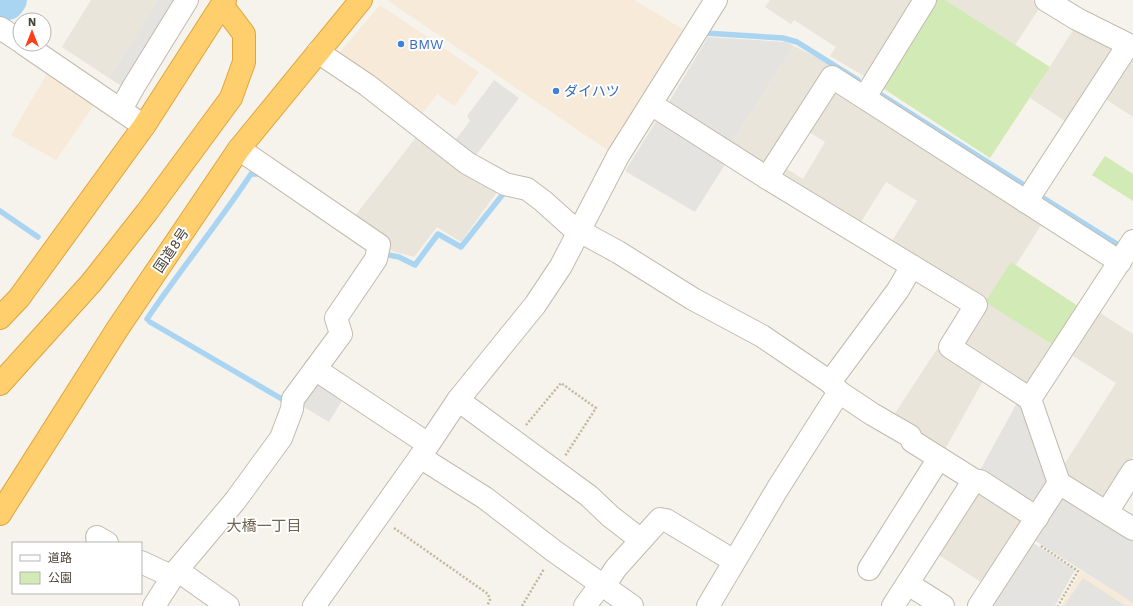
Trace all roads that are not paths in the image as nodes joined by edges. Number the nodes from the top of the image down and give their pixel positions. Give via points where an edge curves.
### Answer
1 (187, 0) edge
2 (361, 0) edge
3 (716, 0) edge
4 (925, 0) edge
5 (1046, 0) edge
6 (224, 3) edge
7 (0, 28) edge
8 (12, 36) edge
9 (1130, 46) edge
10 (36, 52) edge
11 (318, 52) junction
12 (864, 97) junction
13 (651, 104) junction
14 (121, 110) junction
15 (144, 126) junction
16 (239, 149) junction
17 (767, 178) junction
18 (1026, 202) junction
19 (578, 230) junction
20 (1133, 241) edge
21 (1120, 262) junction
22 (912, 266) junction
23 (0, 318) edge
24 (315, 369) junction
25 (0, 384) edge
26 (835, 387) junction
27 (1030, 399) junction
28 (458, 400) junction
29 (424, 451) junction
30 (939, 458) junction
31 (1133, 471) edge
32 (974, 480) junction
33 (1059, 483) junction
34 (1107, 512) junction
35 (0, 514) edge
36 (1031, 526) junction
37 (1133, 529) edge
38 (641, 540) junction
39 (734, 560) junction
40 (142, 562) edge
41 (869, 569) dead end
42 (175, 574) junction
43 (908, 584) junction
44 (602, 585) junction
45 (154, 606) edge
46 (228, 606) edge
47 (314, 606) edge
48 (585, 606) edge
49 (632, 606) edge
50 (708, 606) edge
51 (893, 606) edge
52 (943, 606) edge
53 (979, 606) edge

1 - 14 street
2 - 11 highway, 国道8号
3 - 13 street
4 - 12 street
5 - 9 street
6 - 15 highway
6 - 25 highway via 244,34 244,62 231,98 91,283
7 - 8 street
9 - 18 street
10 - 14 street
11 - 16 highway, 国道8号
11 - 19 street via 367,85 467,163 505,184 527,189
12 - 17 street via 832,77
12 - 18 street
13 - 17 street
13 - 19 street via 618,156
14 - 15 street
15 - 23 highway via 19,298
16 - 24 street via 380,245 376,259 336,318 341,334
16 - 35 highway, 国道8号 via 118,328
17 - 22 street
18 - 21 street
19 - 26 street via 618,252 692,300 762,336
19 - 28 street via 561,266 535,305
20 - 21 street
21 - 27 street
22 - 26 street
22 - 27 street via 976,304 950,347
24 - 29 street
24 - 42 street via 293,399 281,438
26 - 30 street
26 - 39 street
27 - 33 street
28 - 29 street
28 - 38 street via 555,470
29 - 44 street
29 - 47 street
30 - 32 street
30 - 41 street
31 - 34 street
32 - 36 street via 980,481
32 - 43 street
33 - 34 street
33 - 36 street
34 - 37 street
36 - 53 street
38 - 39 street via 660,519 666,520
38 - 44 street
39 - 50 street
40 - 42 street
42 - 45 street
42 - 46 street
43 - 51 street
43 - 52 street
44 - 48 street
44 - 49 street

